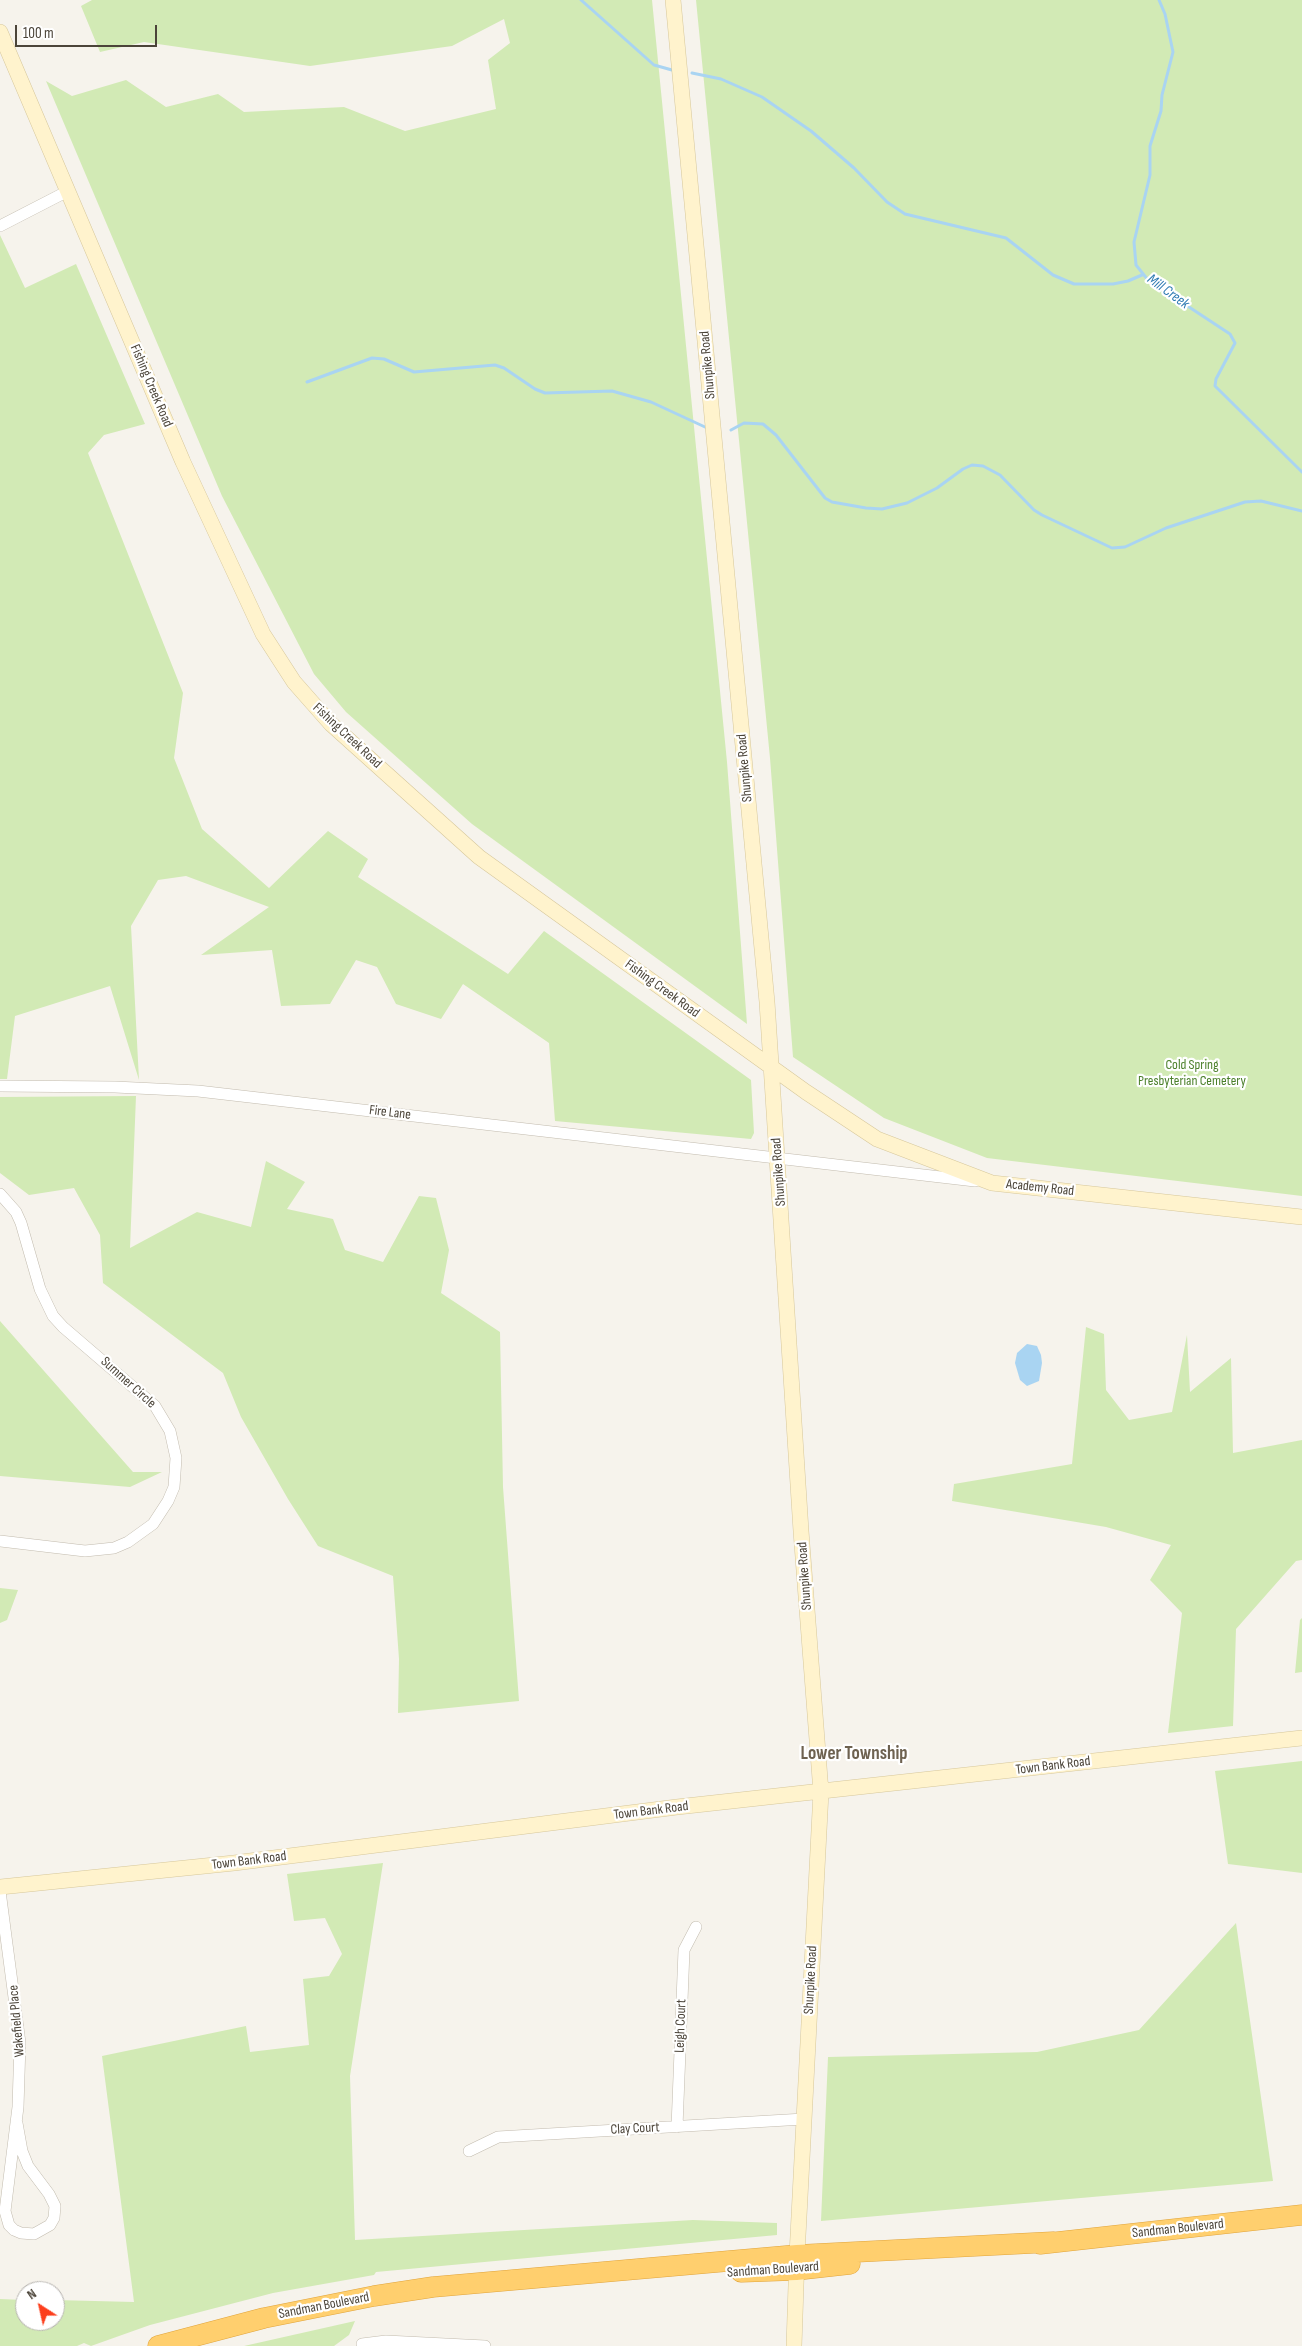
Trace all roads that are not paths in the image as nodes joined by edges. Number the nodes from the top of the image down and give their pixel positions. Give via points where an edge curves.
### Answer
1 (673, 0) edge
2 (0, 32) edge
3 (68, 191) junction
4 (0, 226) edge
5 (772, 1068) junction
6 (0, 1086) edge
7 (778, 1158) junction
8 (992, 1183) junction
9 (0, 1194) edge
10 (1302, 1217) edge
11 (0, 1541) edge
12 (1302, 1738) edge
13 (821, 1792) junction
14 (0, 1889) edge
15 (696, 1927) dead end
16 (804, 2119) junction
17 (17, 2123) junction
18 (677, 2127) junction
19 (469, 2152) dead end
20 (1302, 2215) edge
21 (796, 2262) junction
22 (362, 2344) dead end
23 (158, 2346) edge
24 (485, 2346) edge
25 (794, 2346) edge

1 - 5 street, Shunpike Road
2 - 3 street, Fishing Creek Road
3 - 4 street
3 - 5 street, Fishing Creek Road via 183,462 264,634 294,682 331,724 479,857
5 - 7 street, Shunpike Road
5 - 8 street, Fishing Creek Road via 877,1139
6 - 7 street, Fire Lane via 198,1091
7 - 8 street, Academy Road
7 - 13 street, Shunpike Road
8 - 10 street, Academy Road
9 - 11 street, Summer Circle via 21,1223 40,1290 53,1316 156,1406 170,1431 176,1458 174,1487 165,1507 153,1524 128,1542 107,1549 85,1551
12 - 13 street, Town Bank Road
13 - 14 street, Town Bank Road
13 - 16 street, Shunpike Road
14 - 17 street, Wakefield Place via 20,2043
15 - 18 street, Leigh Court via 684,1950
16 - 18 street, Clay Court
16 - 21 street, Shunpike Road
17 - 17 street, Wakefield Place via 6,2217 9,2225 17,2231 34,2234 50,2225 54,2206 28,2166
18 - 19 street, Clay Court via 498,2137
20 - 21 highway, Sandman Boulevard via 1053,2242
21 - 23 highway, Sandman Boulevard via 492,2280 423,2289 316,2307
21 - 25 street, Shunpike Road
22 - 24 street via 386,2341

